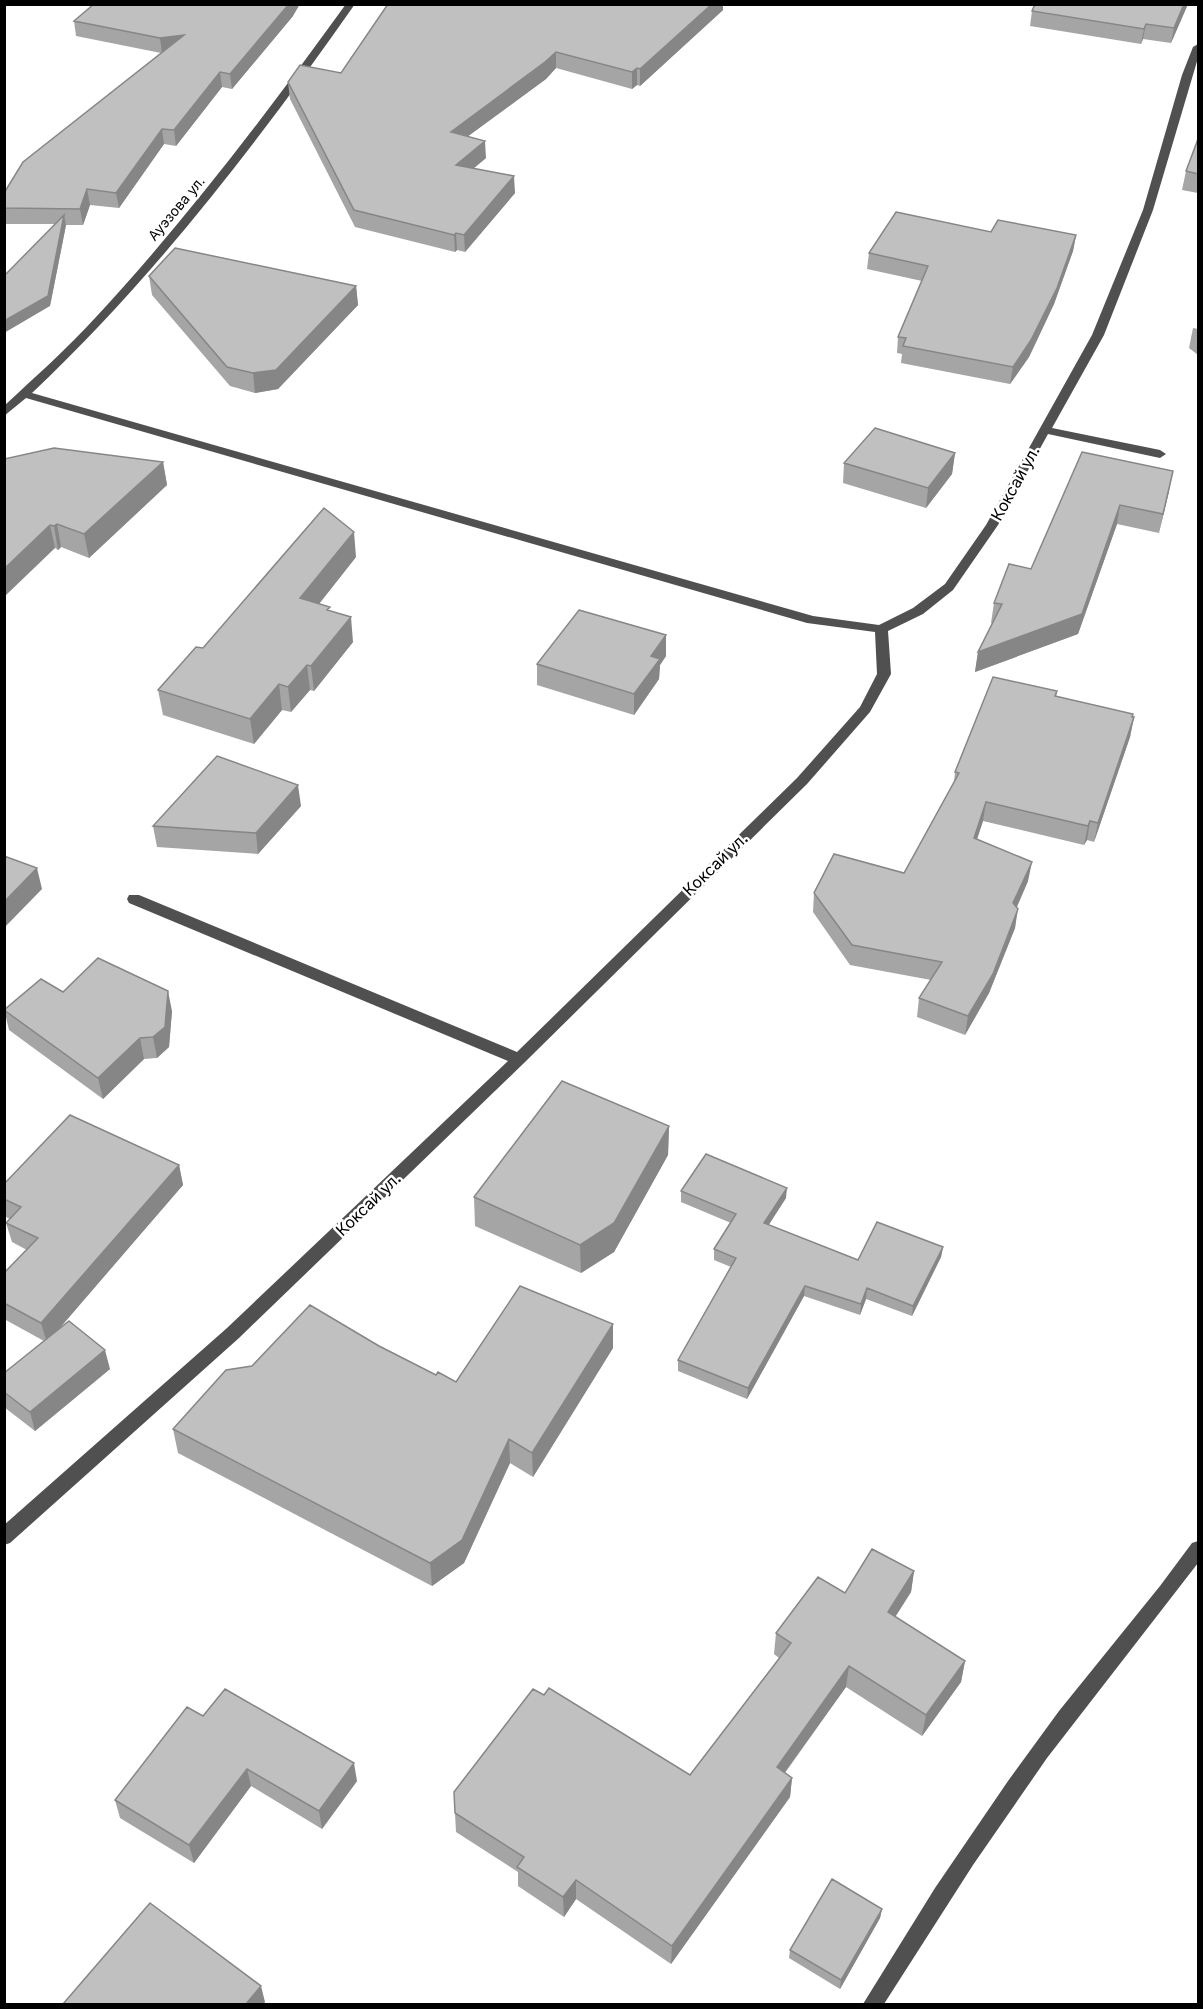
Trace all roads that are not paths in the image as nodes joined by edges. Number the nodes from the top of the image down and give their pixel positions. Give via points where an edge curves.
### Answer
1 (351, 4) edge
2 (1198, 47) edge
3 (24, 394) junction
4 (4, 413) edge
5 (1044, 430) junction
6 (1160, 454) dead end
7 (881, 629) junction
8 (134, 899) dead end
9 (519, 1059) junction
10 (4, 1537) edge
11 (1198, 1549) edge
12 (873, 2004) edge

1 - 3 street, Ауэзова ул. via 192,214 98,321
2 - 5 street, Коксай ул. via 1148,210 1102,324
3 - 4 street, Ауэзова ул.
3 - 7 street via 812,620
5 - 6 street
5 - 7 street, Коксай ул. via 992,525 949,587 918,611
7 - 9 street, Коксай ул. via 884,674 866,709 802,781
8 - 9 street
9 - 10 street, Коксай ул. via 233,1333
11 - 12 street via 1065,1718 951,1881

